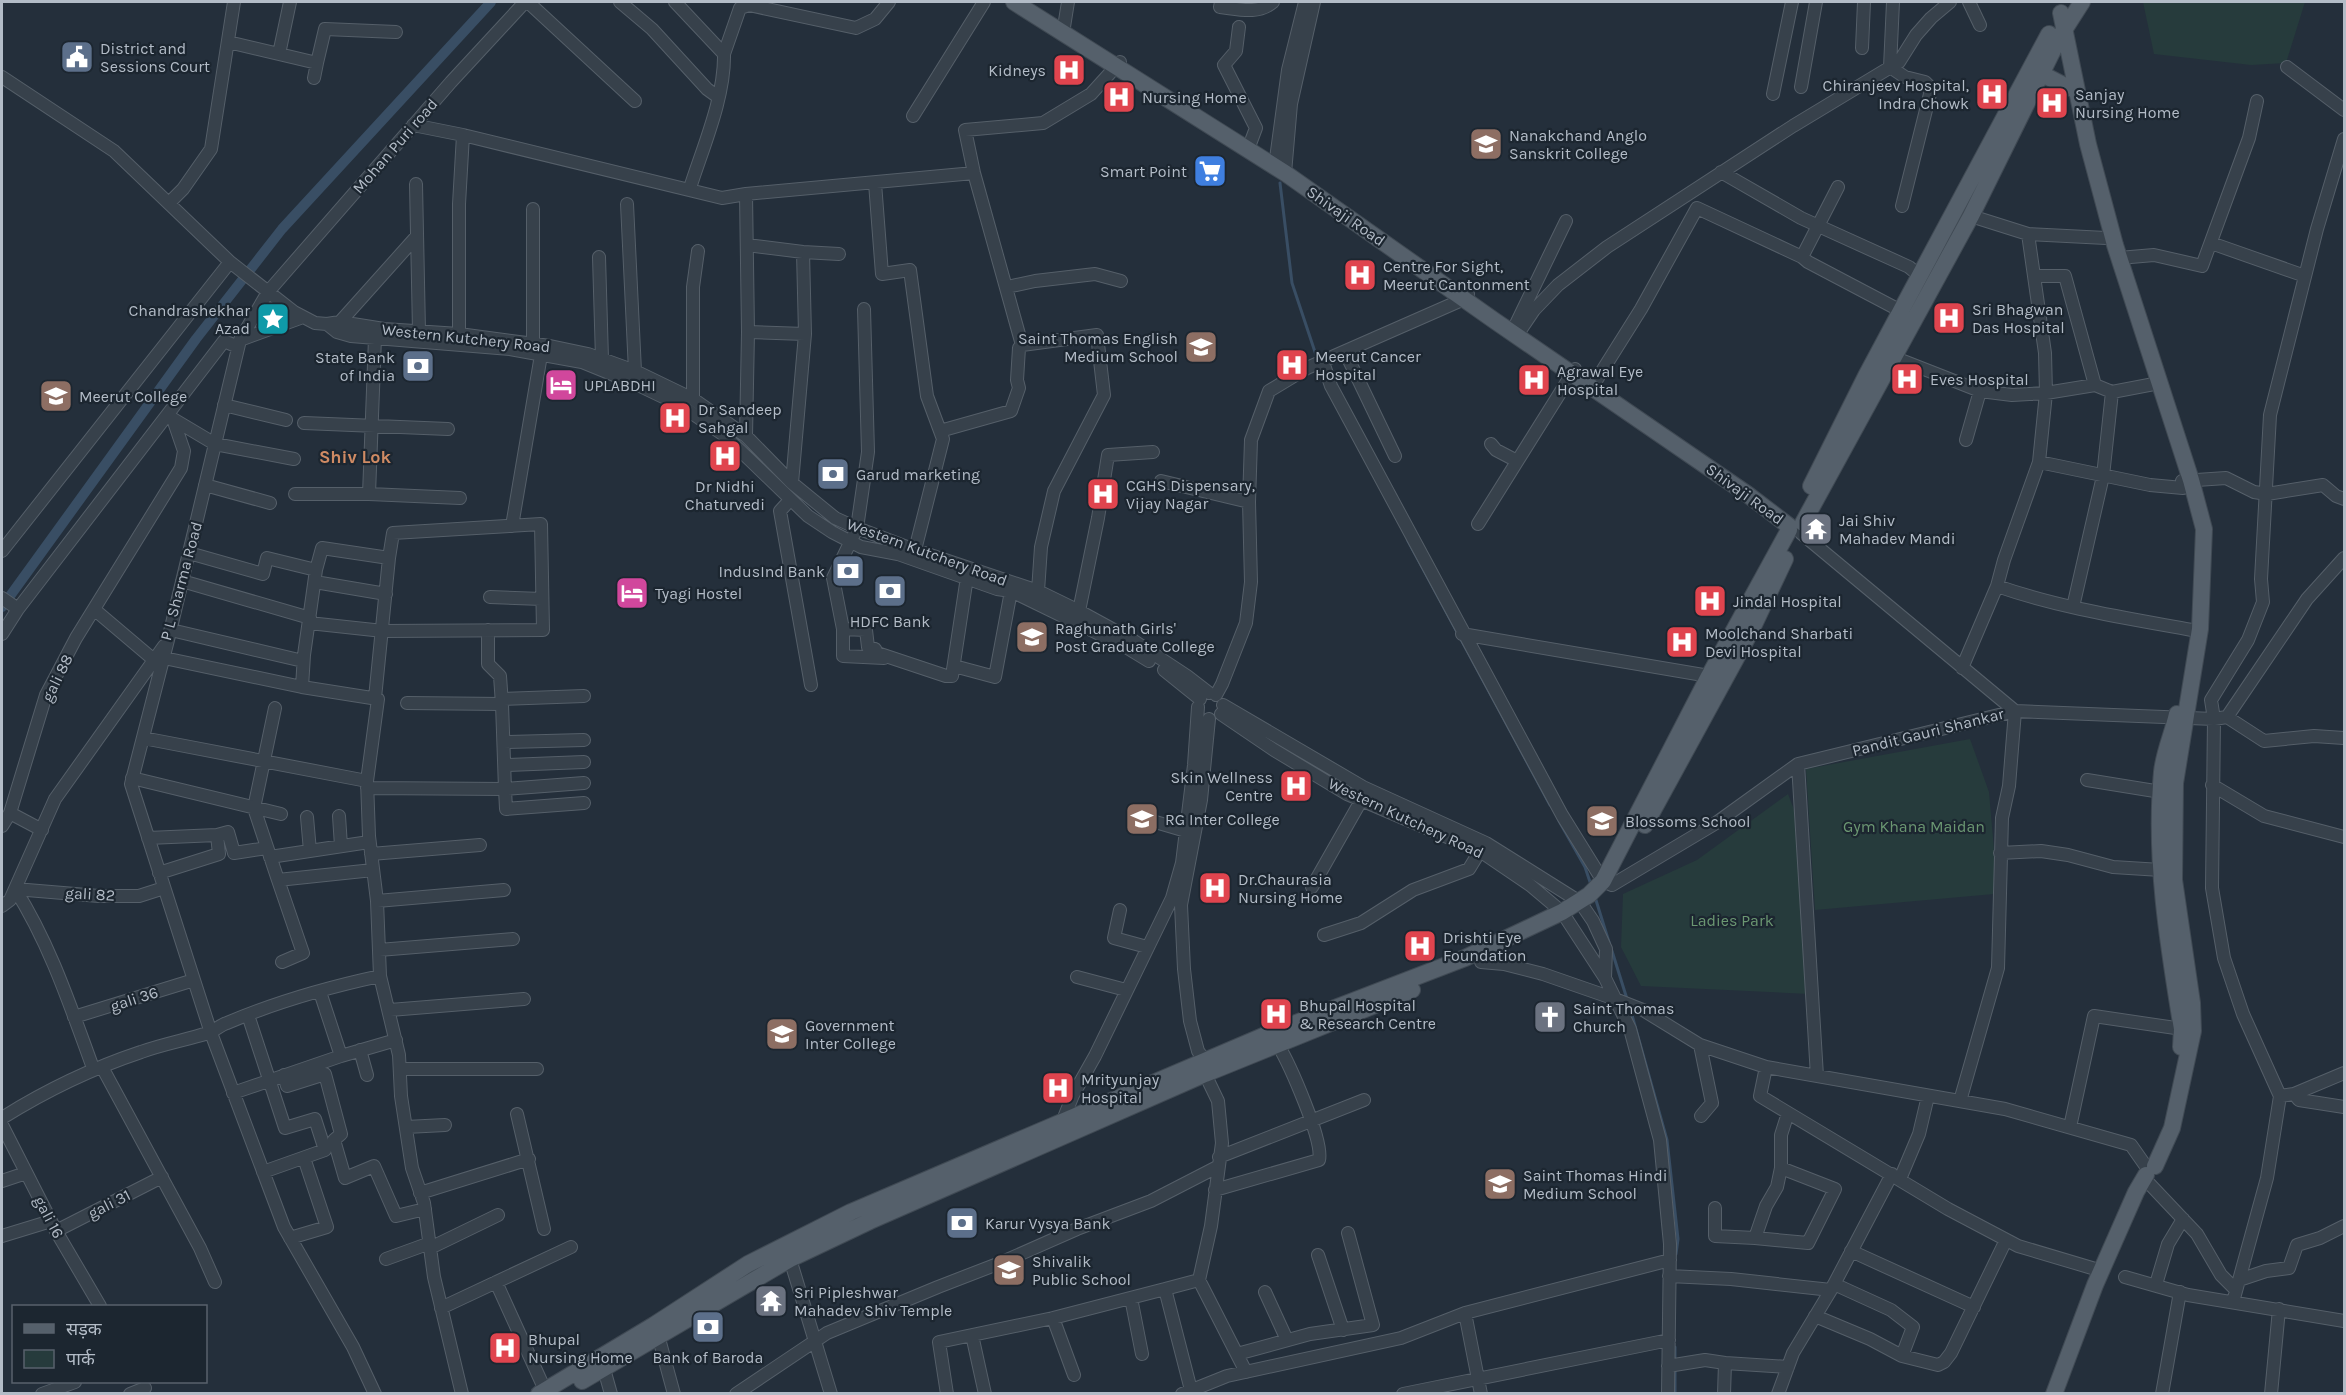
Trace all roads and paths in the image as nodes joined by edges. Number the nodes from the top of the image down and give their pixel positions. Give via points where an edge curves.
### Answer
1 (234, 2) edge
2 (290, 2) edge
3 (527, 2) edge
4 (620, 2) edge
5 (675, 2) edge
6 (890, 2) edge
7 (984, 2) edge
8 (1014, 2) edge
9 (1026, 2) edge
10 (1068, 2) edge
11 (1221, 2) edge
12 (1273, 2) edge
13 (1305, 2) edge
14 (1314, 2) edge
15 (1792, 2) edge
16 (1816, 2) edge
17 (1864, 2) edge
18 (1893, 2) edge
19 (1950, 2) edge
20 (1969, 2) edge
21 (2082, 2) edge
22 (2062, 20) edge
23 (1980, 25) dead end
24 (1239, 27) dead end
25 (1063, 29) junction
26 (396, 32) dead end
27 (228, 42) junction
28 (1862, 48) dead end
29 (279, 54) junction
30 (724, 54) junction
31 (317, 63) junction
32 (1118, 65) junction
33 (1890, 67) junction
34 (2287, 67) dead end
35 (2042, 74) junction
36 (2, 77) edge
37 (314, 78) dead end
38 (1801, 87) dead end
39 (2069, 88) junction
40 (1773, 94) dead end
41 (718, 97) junction
42 (635, 101) dead end
43 (2257, 101) dead end
44 (2344, 110) edge
45 (913, 116) dead end
46 (413, 125) junction
47 (463, 135) junction
48 (2344, 139) edge
49 (1250, 144) junction
50 (1280, 166) junction
51 (1721, 172) junction
52 (975, 173) junction
53 (875, 183) junction
54 (416, 184) dead end
55 (1838, 187) dead end
56 (690, 189) junction
57 (746, 194) junction
58 (169, 203) junction
59 (627, 204) dead end
60 (1902, 206) dead end
61 (533, 209) dead end
62 (1971, 216) junction
63 (1566, 221) dead end
64 (1819, 225) junction
65 (2028, 234) junction
66 (417, 236) junction
67 (2106, 238) junction
68 (2211, 243) junction
69 (747, 245) junction
70 (698, 251) dead end
71 (803, 252) junction
72 (839, 254) dead end
73 (599, 257) dead end
74 (1802, 257) junction
75 (2119, 258) junction
76 (235, 265) junction
77 (1920, 276) junction
78 (2035, 276) junction
79 (2305, 276) junction
80 (1121, 281) dead end
81 (1007, 287) junction
82 (268, 292) junction
83 (1466, 297) junction
84 (864, 309) dead end
85 (1901, 311) junction
86 (303, 316) junction
87 (340, 322) junction
88 (327, 324) junction
89 (1517, 330) junction
90 (420, 331) junction
91 (748, 332) junction
92 (459, 334) junction
93 (805, 334) junction
94 (375, 338) junction
95 (239, 343) junction
96 (533, 343) junction
97 (1022, 345) junction
98 (1345, 352) junction
99 (541, 355) junction
100 (1886, 355) junction
101 (602, 359) junction
102 (1322, 362) junction
103 (1574, 370) junction
104 (634, 371) junction
105 (1594, 384) junction
106 (2154, 384) junction
107 (2095, 385) junction
108 (1980, 391) junction
109 (2112, 392) junction
110 (2046, 393) junction
111 (693, 399) junction
112 (224, 405) junction
113 (286, 420) dead end
114 (304, 423) dead end
115 (371, 426) junction
116 (448, 429) dead end
117 (940, 430) junction
118 (746, 436) junction
119 (1966, 440) dead end
120 (215, 444) junction
121 (1491, 444) dead end
122 (1153, 452) dead end
123 (1395, 456) dead end
124 (294, 459) dead end
125 (1517, 460) junction
126 (2039, 462) junction
127 (2103, 476) junction
128 (1161, 481) dead end
129 (792, 483) junction
130 (2185, 483) junction
131 (205, 485) junction
132 (295, 494) dead end
133 (369, 494) junction
134 (2267, 494) junction
135 (460, 498) dead end
136 (2344, 499) edge
137 (790, 500) junction
138 (1249, 502) junction
139 (270, 503) dead end
140 (1478, 524) dead end
141 (512, 526) junction
142 (1795, 527) junction
143 (857, 528) junction
144 (5, 538) edge
145 (850, 541) junction
146 (915, 550) junction
147 (2, 551) edge
148 (189, 553) junction
149 (389, 558) junction
150 (2344, 558) edge
151 (315, 576) junction
152 (967, 578) junction
153 (182, 581) junction
154 (1997, 586) junction
155 (1011, 591) junction
156 (1038, 591) junction
157 (387, 594) junction
158 (490, 597) dead end
159 (2, 598) edge
160 (542, 599) junction
161 (2073, 607) junction
162 (18, 609) junction
163 (95, 610) junction
164 (1079, 610) junction
165 (310, 621) junction
166 (843, 629) junction
167 (488, 630) junction
168 (2192, 630) junction
169 (383, 631) junction
170 (2, 634) edge
171 (1462, 634) junction
172 (169, 635) junction
173 (892, 658) junction
174 (159, 659) junction
175 (303, 661) junction
176 (954, 666) junction
177 (1962, 668) junction
178 (1709, 676) junction
179 (811, 685) dead end
180 (302, 687) junction
181 (584, 696) dead end
182 (375, 698) junction
183 (407, 703) dead end
184 (502, 704) junction
185 (1211, 704) junction
186 (275, 708) dead end
187 (2015, 711) junction
188 (2181, 717) junction
189 (2220, 718) junction
190 (143, 738) junction
191 (2344, 738) edge
192 (584, 740) dead end
193 (504, 742) junction
194 (264, 761) junction
195 (584, 762) dead end
196 (1798, 764) junction
197 (504, 765) junction
198 (2170, 770) junction
199 (132, 778) junction
200 (2087, 780) dead end
201 (584, 783) dead end
202 (367, 784) junction
203 (2212, 785) junction
204 (505, 789) junction
205 (2161, 792) junction
206 (1362, 799) junction
207 (584, 803) dead end
208 (254, 808) junction
209 (10, 813) junction
210 (281, 814) dead end
211 (339, 816) dead end
212 (308, 817) dead end
213 (1152, 821) dead end
214 (2, 826) edge
215 (42, 830) junction
216 (1186, 831) junction
217 (216, 835) junction
218 (2344, 837) edge
219 (148, 838) junction
220 (480, 845) dead end
221 (341, 846) junction
222 (370, 848) junction
223 (310, 851) junction
224 (1480, 851) junction
225 (269, 853) junction
226 (2000, 853) junction
227 (373, 870) junction
228 (2162, 870) junction
229 (159, 873) junction
230 (278, 880) junction
231 (1312, 887) dead end
232 (164, 888) junction
233 (15, 889) junction
234 (504, 890) dead end
235 (1595, 895) junction
236 (377, 901) junction
237 (2, 906) edge
238 (1120, 910) dead end
239 (1564, 916) junction
240 (1324, 935) dead end
241 (513, 939) dead end
242 (1147, 947) junction
243 (379, 950) junction
244 (282, 962) dead end
245 (1481, 962) junction
246 (380, 976) junction
247 (1077, 977) dead end
248 (1605, 978) junction
249 (194, 980) junction
250 (1126, 990) junction
251 (320, 992) junction
252 (524, 999) dead end
253 (1615, 999) junction
254 (390, 1010) junction
255 (248, 1015) junction
256 (74, 1017) junction
257 (2187, 1030) junction
258 (211, 1033) junction
259 (396, 1040) junction
260 (1278, 1045) junction
261 (1700, 1046) junction
262 (360, 1050) junction
263 (341, 1056) junction
264 (102, 1067) junction
265 (1766, 1067) junction
266 (1205, 1068) junction
267 (400, 1069) junction
268 (537, 1070) dead end
269 (2344, 1073) edge
270 (284, 1075) junction
271 (367, 1075) dead end
272 (1817, 1076) junction
273 (269, 1080) junction
274 (233, 1093) junction
275 (2294, 1094) junction
276 (1929, 1096) junction
277 (2280, 1096) junction
278 (1364, 1100) dead end
279 (1960, 1101) junction
280 (2344, 1107) edge
281 (1788, 1113) junction
282 (517, 1114) dead end
283 (1701, 1116) dead end
284 (2, 1118) edge
285 (1311, 1121) junction
286 (2, 1125) edge
287 (445, 1125) dead end
288 (406, 1127) junction
289 (1066, 1127) junction
290 (2070, 1127) junction
291 (529, 1159) junction
292 (305, 1161) dead end
293 (1218, 1162) junction
294 (1781, 1168) junction
295 (2148, 1170) junction
296 (263, 1172) junction
297 (26, 1173) junction
298 (1896, 1176) junction
299 (162, 1177) junction
300 (2, 1181) edge
301 (1215, 1190) junction
302 (420, 1193) junction
303 (1714, 1208) dead end
304 (424, 1209) junction
305 (498, 1215) dead end
306 (2183, 1219) junction
307 (53, 1226) junction
308 (2344, 1226) edge
309 (544, 1229) dead end
310 (1348, 1233) dead end
311 (2, 1236) edge
312 (290, 1238) junction
313 (1755, 1238) junction
314 (2006, 1240) junction
315 (430, 1246) junction
316 (571, 1247) dead end
317 (1851, 1251) junction
318 (1318, 1255) dead end
319 (386, 1259) dead end
320 (790, 1259) junction
321 (1670, 1260) junction
322 (2102, 1270) junction
323 (1674, 1276) junction
324 (2125, 1277) dead end
325 (1199, 1280) junction
326 (215, 1282) dead end
327 (496, 1282) junction
328 (2158, 1286) junction
329 (1832, 1287) junction
330 (1165, 1289) junction
331 (2236, 1291) junction
332 (1265, 1292) dead end
333 (2180, 1292) junction
334 (1131, 1298) junction
335 (99, 1305) edge
336 (1974, 1307) junction
337 (441, 1308) junction
338 (2279, 1309) junction
339 (1465, 1313) junction
340 (1815, 1316) junction
341 (1053, 1318) junction
342 (2344, 1321) edge
343 (1343, 1330) junction
344 (658, 1335) junction
345 (972, 1335) junction
346 (1287, 1340) junction
347 (1669, 1340) junction
348 (815, 1343) junction
349 (1142, 1354) dead end
350 (1237, 1354) junction
351 (1902, 1356) junction
352 (1725, 1363) junction
353 (1668, 1366) junction
354 (1788, 1366) junction
355 (604, 1369) junction
356 (1245, 1372) junction
357 (1074, 1375) dead end
358 (1478, 1378) junction
359 (72, 1383) edge
360 (145, 1388) edge
361 (548, 1392) edge
362 (1187, 1392) edge
363 (42, 1394) edge
364 (130, 1394) edge
365 (375, 1394) edge
366 (462, 1394) edge
367 (611, 1394) edge
368 (674, 1394) edge
369 (735, 1394) edge
370 (831, 1394) edge
371 (947, 1394) edge
372 (985, 1394) edge
373 (1403, 1394) edge
374 (1481, 1394) edge
375 (1668, 1394) edge
376 (1724, 1394) edge
377 (1778, 1394) edge
378 (2054, 1394) edge
379 (2162, 1394) edge
380 (2271, 1394) edge

1 - 27 street
2 - 29 street
3 - 42 street
3 - 46 street, Mohan Puri road
4 - 41 street
5 - 30 street
6 - 30 street via 875,19 856,28 749,5 740,8
7 - 45 street
8 - 25 main road, Shivaji Road
9 - 25 main road
10 - 25 street
11 - 12 street via 1220,7 1251,10
13 - 50 street via 1281,106
14 - 50 street
15 - 40 street
16 - 38 street
17 - 28 street
18 - 33 street
19 - 33 street via 1931,18 1899,62
20 - 23 street
21 - 22 main road
22 - 35 main road
22 - 39 main road
22 - 75 main road via 2088,144
22 - 77 main road
24 - 49 street via 1236,51 1224,65 1256,128
25 - 32 main road, Shivaji Road
26 - 31 street via 325,29
27 - 29 street
27 - 58 street via 211,149
29 - 31 street
30 - 41 street
31 - 37 street
32 - 49 main road
32 - 50 main road, Shivaji Road
32 - 52 street via 1091,94 1043,123 965,130
33 - 51 street
33 - 60 street via 1905,77 1925,82 1930,94
34 - 44 street
35 - 39 main road
35 - 62 main road
36 - 58 street, Western Kutchery Road via 114,151
39 - 67 main road via 2079,145
41 - 56 street
43 - 68 street via 2249,138
46 - 47 street
46 - 82 street, Mohan Puri road
47 - 56 street
47 - 92 street
48 - 79 street
49 - 50 main road
50 - 83 main road, Shivaji Road
51 - 64 street
51 - 89 street via 1607,247 1558,285
52 - 53 street
52 - 81 street
53 - 57 street
53 - 117 street via 882,274 910,270 927,396
54 - 66 street
55 - 64 street
56 - 57 street via 722,198
57 - 69 street
58 - 76 street, Western Kutchery Road
59 - 104 street
61 - 96 street
62 - 65 street
62 - 100 main road
63 - 89 street
64 - 74 street
64 - 77 street
65 - 67 street
65 - 78 street
66 - 87 street
66 - 90 street
67 - 106 main road
68 - 75 street via 2202,266 2154,255
68 - 79 street
69 - 71 street
69 - 91 street
70 - 111 street via 693,287
71 - 72 street
71 - 93 street
73 - 101 street
74 - 85 street
74 - 105 street via 1697,208
75 - 130 main road
76 - 82 street, Western Kutchery Road
76 - 144 street
77 - 85 main road
78 - 107 street via 2065,276
78 - 110 street
79 - 134 street via 2270,415
80 - 81 street via 1095,274
81 - 97 street
82 - 86 street, Western Kutchery Road
82 - 95 street, P L Sharma Road
83 - 89 main road, Shivaji Road
83 - 98 street
84 - 143 street via 868,452
85 - 100 main road
86 - 88 street, Western Kutchery Road
86 - 95 street
87 - 88 street, Western Kutchery Road
87 - 90 street, Western Kutchery Road
88 - 94 street via 337,332
89 - 103 main road, Shivaji Road
90 - 92 street, Western Kutchery Road
91 - 93 street
91 - 118 street
92 - 96 street, Western Kutchery Road
93 - 129 street
94 - 99 street
94 - 115 street
95 - 112 street, P L Sharma Road
95 - 162 street via 224,341
96 - 101 street, Western Kutchery Road
97 - 117 street via 1017,397 1011,411
97 - 156 street via 1097,335 1104,395 1054,491 1041,547
98 - 102 street
98 - 123 street
99 - 137 street via 582,362 680,405 724,435
99 - 141 street
100 - 108 street
100 - 142 main road
101 - 104 street, Western Kutchery Road
102 - 138 street via 1269,391 1251,440
102 - 171 street
103 - 105 main road, Shivaji Road
103 - 125 street
104 - 111 street, Western Kutchery Road
105 - 142 main road, Shivaji Road
106 - 109 street
106 - 130 main road
107 - 109 street
107 - 110 street
108 - 110 street via 2012,395
108 - 119 street
109 - 127 street
110 - 126 street
111 - 118 street, Western Kutchery Road
112 - 113 street
112 - 120 street, P L Sharma Road
114 - 115 street
115 - 116 street
115 - 133 street
117 - 146 street via 943,439
118 - 129 street, Western Kutchery Road
120 - 124 street
120 - 131 street, P L Sharma Road
120 - 163 street, gali 88 via 173,419 184,450 180,468
121 - 125 street
122 - 164 street via 1108,455
125 - 140 street
126 - 127 street
126 - 154 street
127 - 130 street via 2150,485
127 - 161 street
128 - 138 street
129 - 143 street, Western Kutchery Road via 835,518
130 - 134 street via 2226,478
130 - 168 main road via 2196,580
130 - 188 main road via 2204,529 2200,629
131 - 139 street
131 - 148 street, P L Sharma Road
132 - 133 street
133 - 135 street
134 - 136 street via 2323,485
134 - 189 street via 2263,602 2248,640 2211,700
137 - 145 street via 808,516
137 - 179 street via 780,511
138 - 185 street via 1251,582 1246,623
141 - 149 street via 393,533
141 - 160 street via 541,524
142 - 177 street
142 - 178 main road
142 - 235 main road via 1751,631
143 - 145 street
143 - 146 street, Western Kutchery Road
144 - 147 street
145 - 152 street
145 - 166 street via 833,578
146 - 156 street, Western Kutchery Road
148 - 151 street via 262,574 267,558
148 - 153 street, P L Sharma Road
149 - 151 street via 322,548
149 - 157 street
150 - 189 street via 2307,599
151 - 157 street
151 - 165 street
152 - 155 street via 997,590
152 - 176 street
153 - 165 street
153 - 172 street, P L Sharma Road
154 - 161 street
154 - 177 street
155 - 176 street via 995,677
155 - 185 street via 1126,647
156 - 164 street, Western Kutchery Road
157 - 169 street
158 - 160 street
159 - 162 street
160 - 167 street via 543,630
161 - 168 street
162 - 170 street
163 - 174 street
163 - 209 street, gali 88 via 46,695
164 - 185 street, Western Kutchery Road via 1187,676
165 - 169 street
165 - 175 street
166 - 173 street via 866,630 868,647
166 - 173 street via 843,656
167 - 169 street
167 - 184 street via 488,664 500,676
168 - 188 main road
169 - 182 street
171 - 178 street
171 - 235 street via 1562,815
172 - 174 street, P L Sharma Road
172 - 175 street
173 - 176 street via 946,676 952,676
174 - 180 street
174 - 190 street, P L Sharma Road
174 - 215 street, P L Sharma Road via 55,800
175 - 180 street
177 - 187 street
178 - 235 main road
180 - 182 street
181 - 184 street via 504,699
182 - 202 street via 378,699
183 - 184 street
184 - 193 street
185 - 206 street, Western Kutchery Road via 1274,750
185 - 216 street via 1194,765
185 - 235 street via 1363,787
185 - 266 street via 1201,800 1181,905 1190,1021
186 - 194 street
187 - 188 street, Pandit Gauri Shankar
187 - 196 street, Pandit Gauri Shankar
187 - 226 street
188 - 189 street, Pandit Gauri Shankar
188 - 198 main road
189 - 191 street via 2264,741 2314,736
189 - 203 street
190 - 194 street
190 - 199 street, P L Sharma Road
192 - 193 street
193 - 197 street
194 - 202 street
194 - 208 street
195 - 197 street
196 - 235 street, Pandit Gauri Shankar via 1716,823
196 - 272 street
197 - 204 street
198 - 205 main road
198 - 257 main road via 2175,783 2174,880 2192,1003
199 - 208 street
199 - 219 street
200 - 205 street
201 - 204 street
202 - 204 street
202 - 222 street
203 - 218 street via 2264,816
203 - 277 street via 2212,888 2224,958 2243,1014
204 - 207 street via 506,809
205 - 228 main road
206 - 224 street, Western Kutchery Road
206 - 231 street
208 - 210 street
208 - 225 street
209 - 214 street, gali 88
209 - 215 street
211 - 221 street
212 - 223 street
213 - 216 street
215 - 233 street, P L Sharma Road
216 - 242 street via 1172,898
217 - 219 street
217 - 225 street via 228,832 234,853
217 - 229 street via 219,854
219 - 229 street
220 - 222 street
221 - 222 street
221 - 223 street
222 - 227 street
223 - 225 street
224 - 239 street, Western Kutchery Road via 1530,885
224 - 240 street via 1468,869 1413,890 1361,923
225 - 230 street
226 - 228 street via 2041,851 2113,867
226 - 279 street via 1998,968
227 - 230 street
227 - 236 street
228 - 257 main road via 2171,960
229 - 232 street
230 - 244 street via 303,953
232 - 233 street, gali 82 via 139,896
232 - 249 street
233 - 237 street, P L Sharma Road
233 - 256 street via 30,913
234 - 236 street
235 - 239 main road
235 - 248 street via 1593,921 1606,949
236 - 243 street
238 - 242 street via 1114,938
239 - 245 main road
239 - 248 street, Western Kutchery Road
239 - 266 main road via 1270,1033
241 - 243 street
242 - 250 street
243 - 246 street
245 - 253 street via 1543,974
245 - 260 main road
246 - 251 street
246 - 254 street
247 - 250 street
248 - 253 street, Western Kutchery Road
249 - 256 street, gali 36
249 - 258 street
250 - 289 street via 1073,1095
251 - 255 street
251 - 263 street
252 - 254 street
253 - 261 street via 1643,1010
253 - 321 street, Western Kutchery Road via 1630,1029 1660,1140
254 - 259 street
255 - 258 street
255 - 273 street
256 - 264 street via 93,1068
257 - 290 street via 2094,1016
257 - 295 main road
258 - 264 street via 142,1051
258 - 274 street
259 - 262 street
259 - 267 street
260 - 266 main road
260 - 285 street
261 - 265 street
261 - 283 street via 1712,1103
262 - 263 street
262 - 271 street
263 - 270 street
264 - 284 street
264 - 299 street
265 - 272 street
265 - 281 street via 1760,1096
266 - 289 main road
266 - 293 street via 1218,1101 1222,1143
267 - 268 street
267 - 288 street
269 - 275 street
270 - 273 street
270 - 304 street via 287,1086 325,1074 341,1134 334,1140 345,1178 374,1166 396,1216
272 - 276 street
273 - 274 street
273 - 296 street via 285,1128 315,1119 325,1150
274 - 296 street
275 - 277 street
275 - 280 street via 2299,1100
276 - 279 street
276 - 298 street via 1919,1134
277 - 331 street via 2267,1178
278 - 285 street
279 - 290 street
281 - 294 street via 1781,1135
281 - 298 street
282 - 291 street
285 - 293 street
285 - 301 street via 1318,1160
286 - 297 street, gali 16
287 - 288 street
288 - 302 street
289 - 320 main road
289 - 361 main road via 851,1212 748,1264
290 - 295 street via 2131,1145
291 - 302 street
291 - 309 street
292 - 312 street via 327,1227
293 - 301 street
293 - 348 street via 1151,1201 827,1333
294 - 313 street
294 - 313 street via 1835,1189 1808,1243
295 - 306 street
295 - 322 main road
296 - 312 street
297 - 300 street
297 - 307 street, gali 16
298 - 314 street
298 - 317 street
299 - 307 street, gali 31
299 - 326 street
301 - 325 street
302 - 304 street
303 - 313 street via 1715,1236
304 - 315 street
305 - 315 street
306 - 328 street via 2168,1244
306 - 331 street
307 - 311 street, gali 31
307 - 335 street, gali 16
308 - 331 street via 2297,1245 2289,1268 2266,1271
310 - 343 street via 1373,1325
312 - 365 street via 353,1347
314 - 322 street
314 - 336 street
315 - 319 street
315 - 337 street
316 - 327 street
317 - 329 street
317 - 336 street
318 - 343 street
320 - 344 main road
320 - 348 street
321 - 323 street, Western Kutchery Road
321 - 339 street
322 - 378 main road
323 - 329 street
323 - 347 street, Western Kutchery Road
324 - 328 street
325 - 330 street
325 - 350 street
327 - 337 street
327 - 361 street
328 - 333 street
329 - 340 street
329 - 351 street via 1891,1310 1913,1327
330 - 334 street
330 - 362 street
331 - 333 street
331 - 338 street
332 - 346 street
333 - 379 street
334 - 341 street
334 - 349 street
336 - 351 street via 1944,1362 1938,1365
337 - 366 street
338 - 342 street
338 - 380 street
339 - 356 street via 1401,1338
339 - 358 street
340 - 351 street
340 - 354 street
341 - 345 street
341 - 357 street
343 - 346 street
344 - 355 main road
344 - 368 street
345 - 371 street via 939,1342
345 - 372 street
346 - 350 street
347 - 353 street, Western Kutchery Road
347 - 358 street
348 - 369 street
348 - 370 street
350 - 356 street
352 - 353 street via 1705,1360
352 - 354 street
352 - 376 street
353 - 375 street, Western Kutchery Road
354 - 377 street
355 - 361 main road
355 - 367 street
356 - 362 street
358 - 373 street
358 - 374 street
359 - 363 street
360 - 364 street

